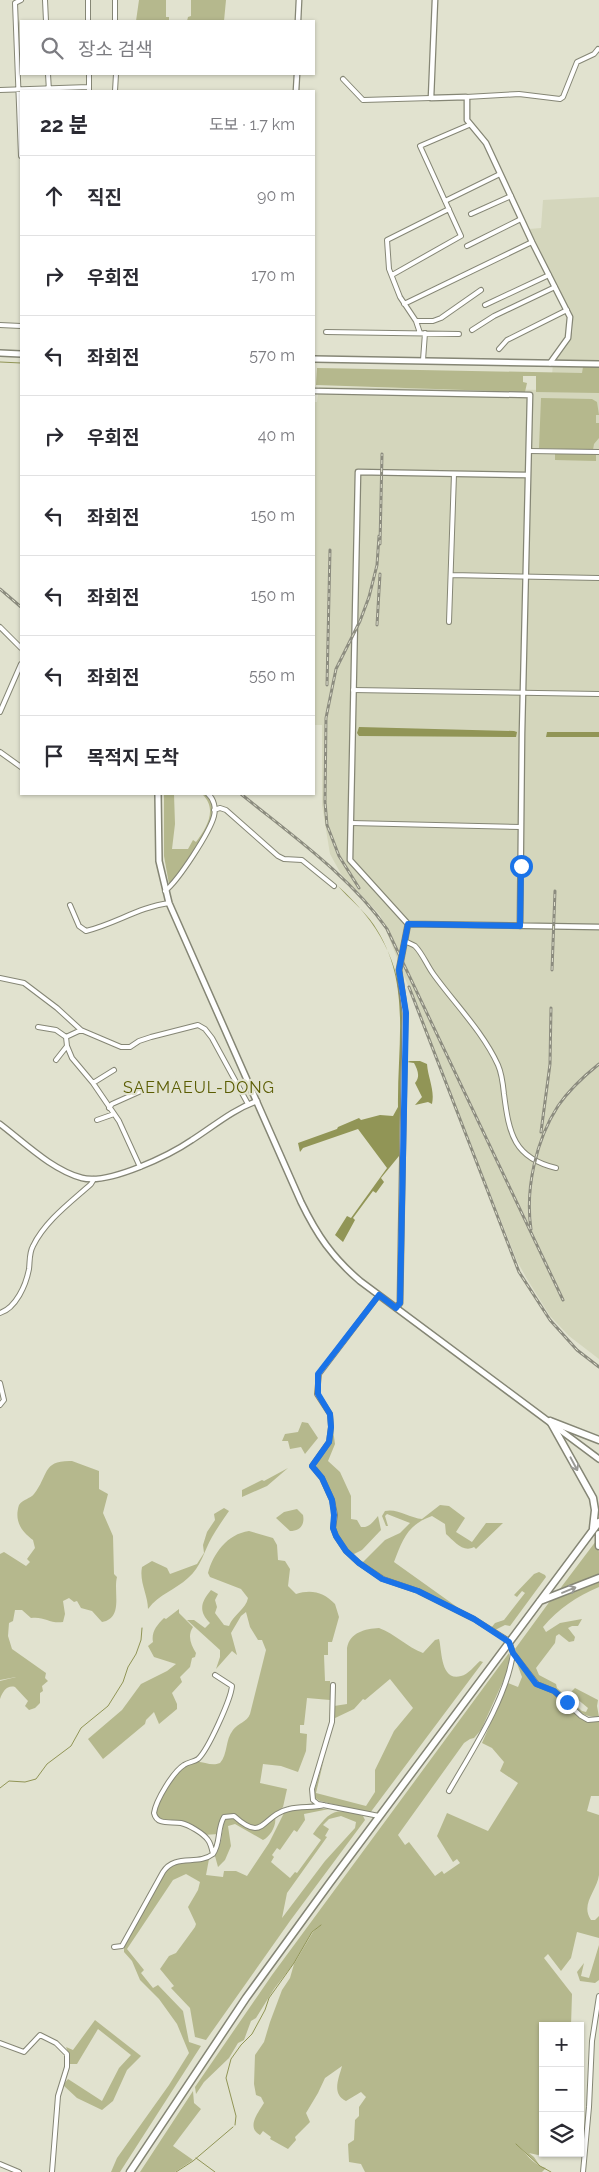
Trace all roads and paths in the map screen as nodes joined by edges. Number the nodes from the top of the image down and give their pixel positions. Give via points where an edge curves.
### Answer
1 (21, 0) edge
2 (45, 0) edge
3 (88, 0) edge
4 (115, 0) edge
5 (299, 0) edge
6 (435, 0) edge
7 (46, 20) edge
8 (88, 20) edge
9 (115, 20) edge
10 (298, 20) edge
11 (598, 49) edge
12 (48, 75) edge
13 (89, 75) edge
14 (116, 75) edge
15 (296, 75) edge
16 (343, 79) dead end
17 (89, 89) edge
18 (0, 90) edge
19 (19, 90) junction
20 (49, 90) edge
21 (115, 90) edge
22 (296, 90) edge
23 (466, 97) junction
24 (431, 98) junction
25 (20, 123) edge
26 (469, 125) junction
27 (500, 174) junction
28 (511, 196) junction
29 (445, 201) junction
30 (449, 209) junction
31 (472, 214) dead end
32 (521, 219) junction
33 (532, 242) junction
34 (467, 246) dead end
35 (392, 275) junction
36 (549, 275) junction
37 (555, 287) junction
38 (481, 290) dead end
39 (404, 304) junction
40 (485, 305) dead end
41 (567, 310) junction
42 (416, 320) junction
43 (0, 326) edge
44 (20, 326) edge
45 (472, 330) dead end
46 (326, 332) dead end
47 (422, 333) junction
48 (460, 334) dead end
49 (498, 349) dead end
50 (0, 353) edge
51 (20, 354) edge
52 (315, 359) edge
53 (423, 360) junction
54 (550, 363) junction
55 (599, 364) edge
56 (315, 392) edge
57 (529, 451) junction
58 (599, 452) edge
59 (454, 474) junction
60 (528, 475) junction
61 (451, 576) junction
62 (527, 577) junction
63 (599, 578) edge
64 (449, 622) dead end
65 (0, 627) edge
66 (20, 647) edge
67 (20, 666) edge
68 (353, 690) junction
69 (523, 692) junction
70 (599, 694) edge
71 (0, 712) edge
72 (0, 752) edge
73 (20, 766) edge
74 (158, 795) edge
75 (209, 795) edge
76 (214, 810) junction
77 (351, 823) junction
78 (521, 827) junction
79 (334, 886) dead end
80 (165, 891) junction
81 (169, 903) junction
82 (70, 905) dead end
83 (408, 924) junction
84 (520, 926) junction
85 (599, 927) edge
86 (405, 941) junction
87 (0, 978) edge
88 (38, 1027) dead end
89 (81, 1030) junction
90 (66, 1037) junction
91 (67, 1046) junction
92 (56, 1060) dead end
93 (114, 1070) dead end
94 (93, 1083) junction
95 (140, 1091) dead end
96 (257, 1101) junction
97 (248, 1104) junction
98 (109, 1108) junction
99 (114, 1114) junction
100 (97, 1120) dead end
101 (0, 1124) edge
102 (140, 1167) junction
103 (556, 1168) dead end
104 (94, 1179) junction
105 (379, 1295) junction
106 (396, 1308) junction
107 (0, 1313) edge
108 (0, 1383) edge
109 (0, 1405) edge
110 (550, 1421) junction
111 (599, 1440) edge
112 (599, 1459) edge
113 (599, 1522) edge
114 (596, 1532) edge
115 (599, 1546) edge
116 (599, 1578) edge
117 (539, 1602) junction
118 (509, 1642) junction
119 (513, 1653) junction
120 (215, 1675) dead end
121 (334, 1685) dead end
122 (599, 1719) edge
123 (449, 1790) dead end
124 (324, 1805) junction
125 (379, 1816) junction
126 (213, 1854) junction
127 (114, 1947) dead end
128 (599, 1996) edge
129 (0, 2042) edge
130 (0, 2164) edge
131 (19, 2172) edge
132 (52, 2172) edge
133 (130, 2172) edge
134 (582, 2172) edge

1 - 19 street via 15,3
2 - 7 street
3 - 8 street
4 - 9 street
5 - 10 street
6 - 24 street
11 - 23 street via 577,62 560,99 519,94
12 - 20 street
13 - 17 street
14 - 21 street
15 - 22 street
16 - 24 street via 364,100
17 - 20 street
18 - 19 street
19 - 20 street
19 - 25 street
23 - 24 street
23 - 26 street
26 - 27 street via 483,137
26 - 29 street via 420,146
27 - 28 street
27 - 29 street
28 - 31 street
28 - 32 street
29 - 30 street
30 - 35 street via 387,240
30 - 35 street via 461,236
32 - 33 street
32 - 34 street
33 - 36 street
33 - 39 street
35 - 39 street
36 - 37 street
36 - 40 street
37 - 41 street
37 - 45 street
38 - 42 street via 441,318
39 - 42 street
41 - 49 street via 507,340
41 - 54 street via 571,321 568,338
42 - 47 street
43 - 44 street
46 - 47 street
47 - 48 street
47 - 53 street
50 - 51 main road
52 - 53 main road
53 - 54 main road
54 - 55 main road
56 - 57 street via 530,395
57 - 58 street
57 - 60 street
59 - 60 street
59 - 61 street
59 - 68 street via 358,472
60 - 62 street
61 - 62 street
61 - 64 street
62 - 63 street
62 - 69 street
65 - 66 street
67 - 71 street
68 - 69 street
68 - 77 street
69 - 70 street
69 - 78 street
72 - 73 street
74 - 80 main road via 159,861
75 - 76 street
76 - 79 street via 226,810 278,856 302,860
76 - 80 street via 208,831
77 - 78 street
77 - 83 street via 350,860
78 - 84 street
80 - 81 main road
81 - 82 street via 86,931 79,926
81 - 96 main road
83 - 84 street
83 - 86 street
84 - 85 street
86 - 103 street via 414,945 421,954 498,1064 507,1114 518,1145 530,1159
86 - 106 street via 399,970 406,1013 400,1303
87 - 89 street via 24,983
88 - 90 street via 56,1030
89 - 90 street
89 - 97 street via 126,1048 151,1036 198,1025 212,1038
90 - 91 street
91 - 92 street
91 - 94 street via 72,1058
93 - 94 street
94 - 98 street
95 - 98 street
96 - 97 street
96 - 105 main road via 318,1235 338,1261
97 - 102 street via 175,1151
98 - 99 street
99 - 100 street
99 - 102 street
101 - 104 street via 66,1172
102 - 104 street
104 - 107 street via 58,1213 36,1241 20,1293 10,1308
105 - 106 main road
105 - 118 street via 318,1374 318,1394 330,1414 331,1427 329,1442 312,1466 322,1478 332,1500 333,1528 346,1551 368,1570 474,1619
106 - 110 main road
108 - 109 street via 4,1400
110 - 111 highway
110 - 112 main road
110 -> 114 highway via 593,1498
113 - 114 highway
114 - 115 highway
114 - 117 highway
117 -> 116 highway
117 - 118 highway
118 - 119 street
118 - 125 highway
119 - 122 street via 536,1684 559,1695 588,1720
119 - 123 street via 511,1668 484,1729
120 - 126 street via 232,1686 227,1704 199,1758 182,1765 177,1771 159,1798 154,1813 163,1822 182,1823 201,1834 207,1839
121 - 124 street via 332,1722 311,1795 315,1802
124 - 125 street
124 - 126 street via 288,1809 256,1829 246,1827 234,1816 227,1815 222,1819
125 - 133 highway via 246,1998
126 - 127 street via 202,1860 183,1860 169,1865 122,1946
128 - 134 street via 592,2041 590,2107
129 - 132 street via 24,2052 40,2035 56,2043 67,2054 67,2067 58,2096
130 - 131 street

